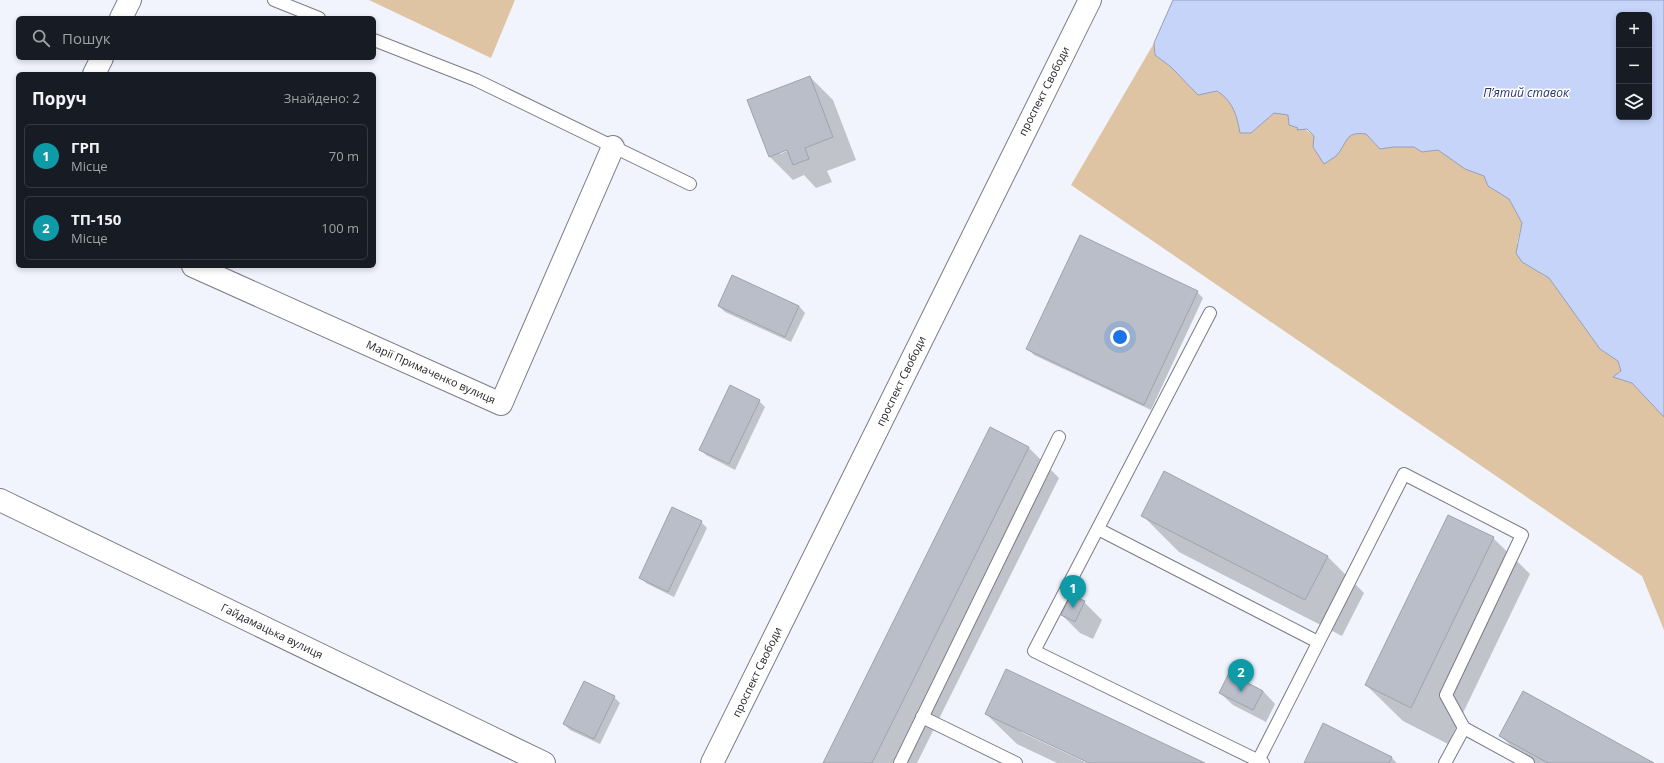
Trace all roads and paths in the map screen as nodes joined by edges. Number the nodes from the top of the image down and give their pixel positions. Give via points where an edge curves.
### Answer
1 (130, 0) edge
2 (274, 0) edge
3 (1090, 0) edge
4 (122, 16) edge
5 (314, 16) edge
6 (376, 41) edge
7 (101, 60) edge
8 (95, 72) edge
9 (613, 147) junction
10 (690, 184) dead end
11 (197, 268) edge
12 (1210, 313) dead end
13 (1059, 437) dead end
14 (0, 500) edge
15 (1098, 529) junction
16 (1318, 642) junction
17 (922, 717) junction
18 (1464, 728) junction
19 (1261, 762) edge
20 (544, 763) edge
21 (712, 763) edge
22 (900, 763) edge
23 (1016, 763) edge
24 (1445, 763) edge
25 (1528, 763) edge

1 - 4 street
2 - 5 lane
3 - 21 street, проспект Свободи
6 - 9 lane via 476,80
7 - 8 street
9 - 10 lane
9 - 11 street, Марії Примаченко вулиця via 501,404
12 - 15 lane
13 - 17 lane
14 - 20 street, Гайдамацька вулиця
15 - 16 lane
15 - 19 lane via 1034,650
16 - 18 lane via 1404,474 1522,535 1446,694
16 - 19 lane
17 - 22 lane
17 - 23 lane
18 - 24 lane
18 - 25 lane

